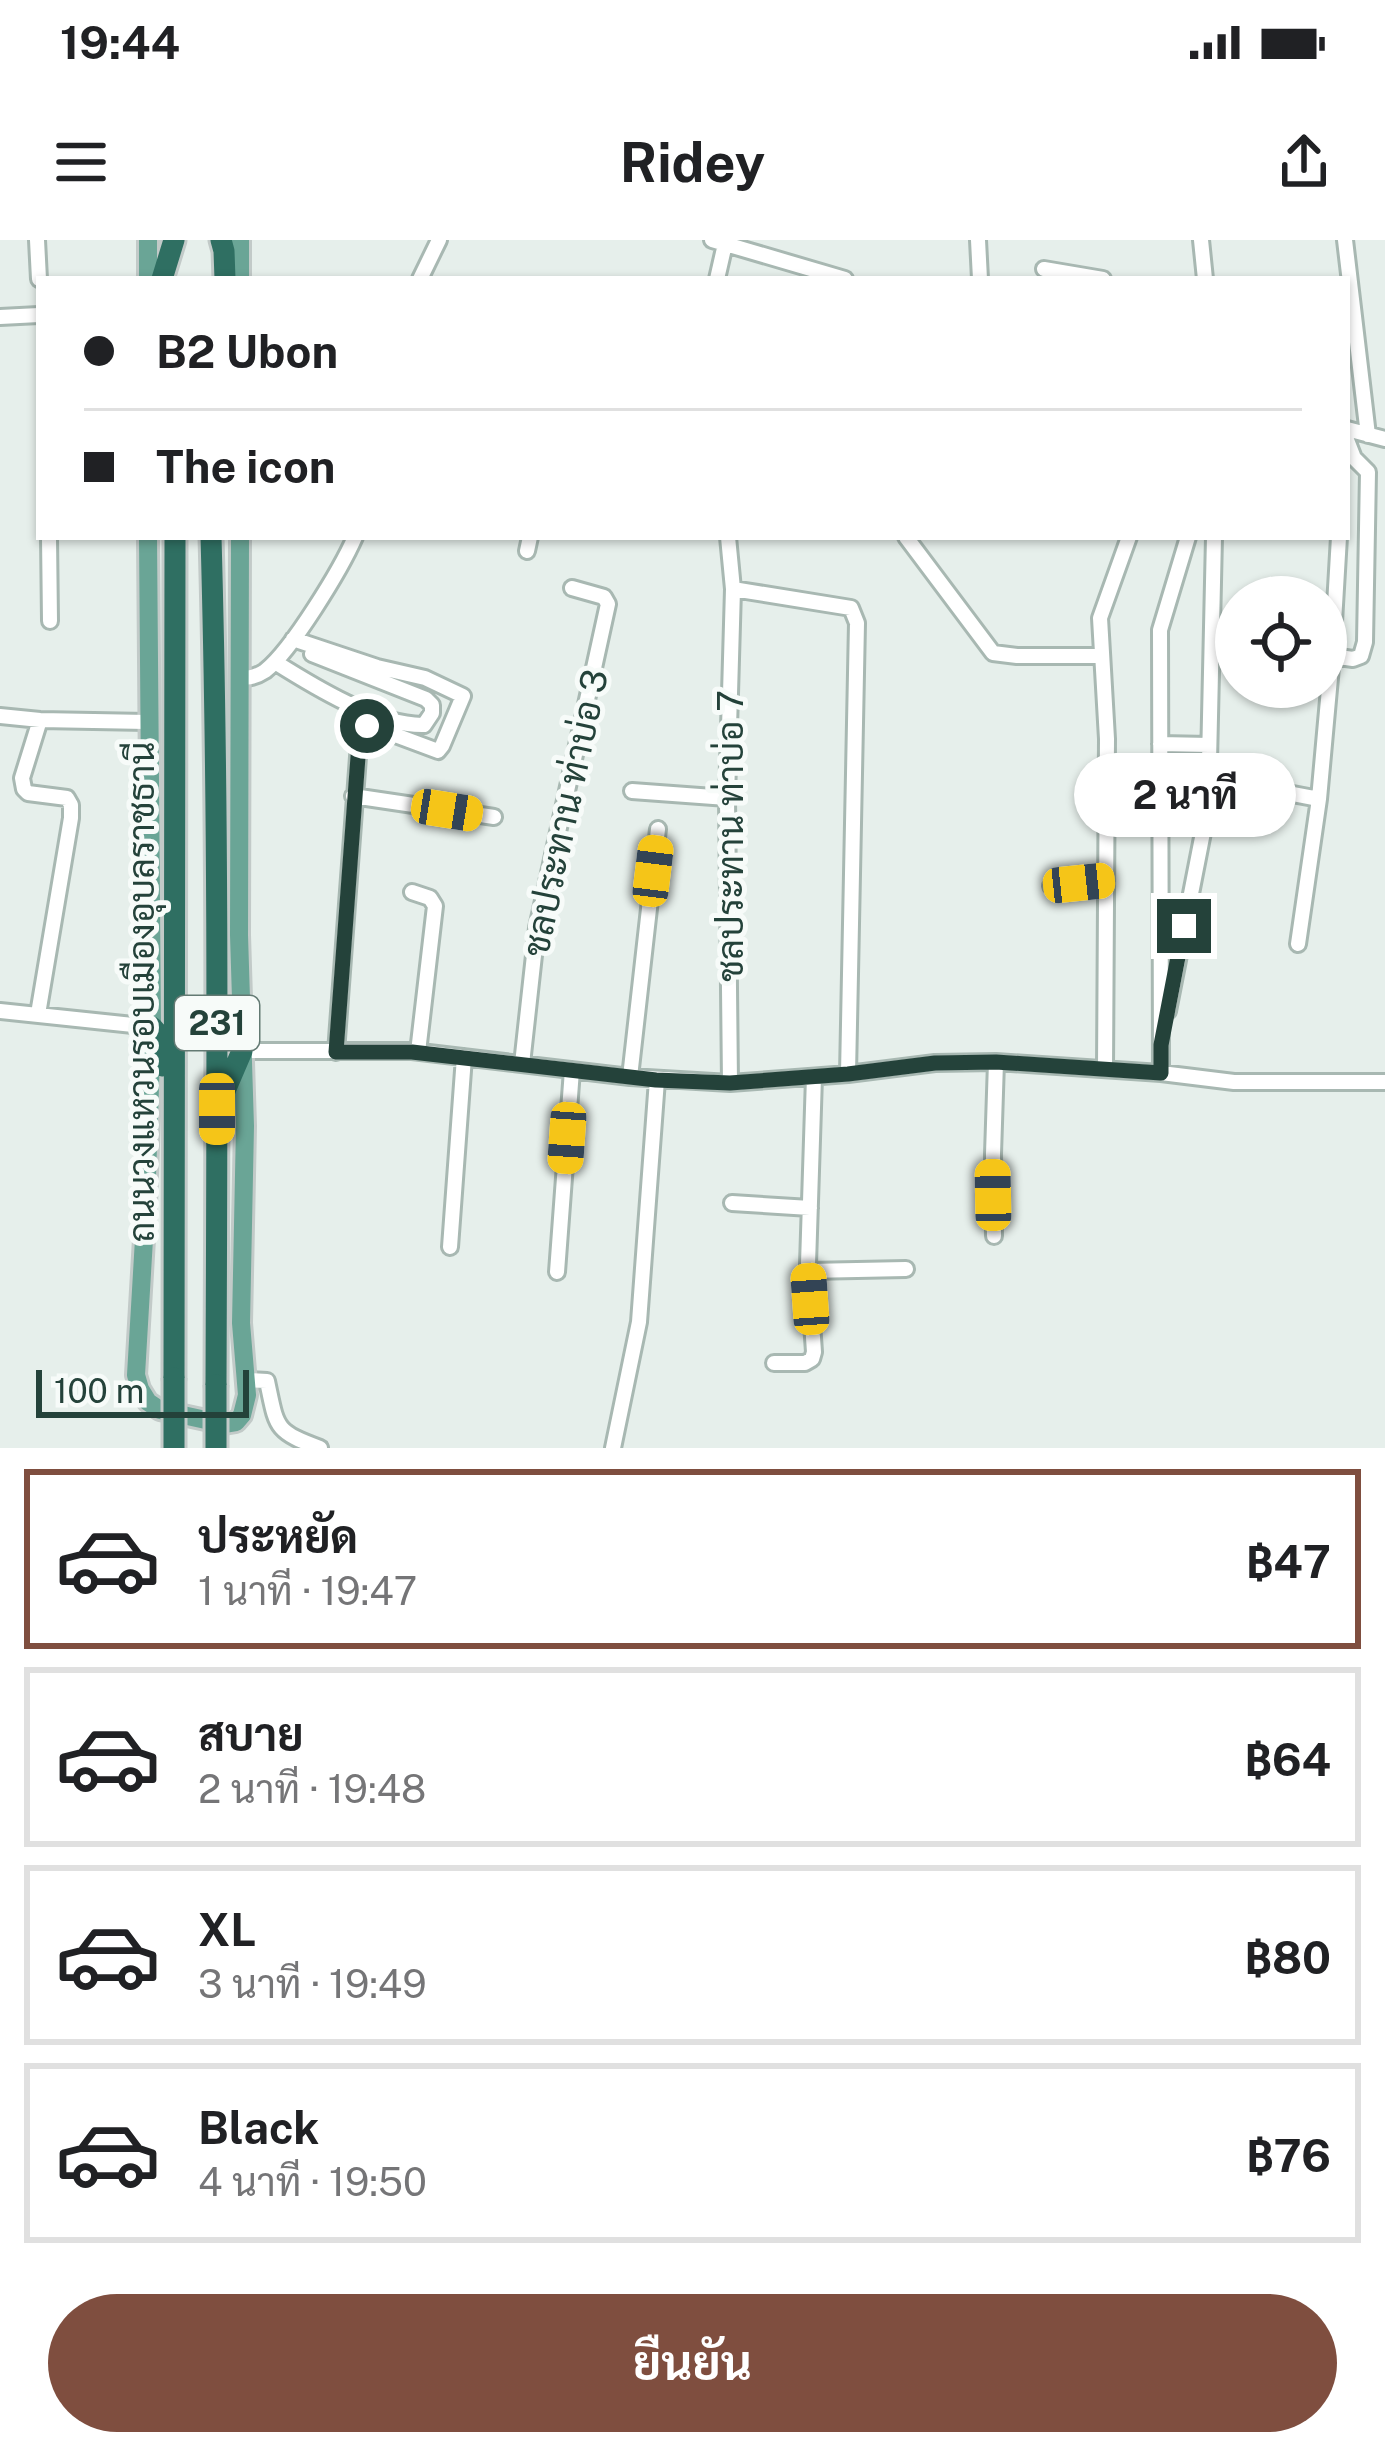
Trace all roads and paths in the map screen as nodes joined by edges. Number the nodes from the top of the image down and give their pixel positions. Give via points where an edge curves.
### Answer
1 (37, 240) edge
2 (148, 240) edge
3 (175, 240) edge
4 (211, 240) edge
5 (221, 240) edge
6 (240, 240) edge
7 (440, 240) edge
8 (978, 240) edge
9 (1201, 240) edge
10 (1346, 240) edge
11 (719, 242) edge
12 (1044, 269) dead end
13 (815, 275) edge
14 (39, 276) edge
15 (148, 276) edge
16 (163, 276) edge
17 (176, 276) edge
18 (210, 276) edge
19 (225, 276) edge
20 (240, 276) edge
21 (422, 276) edge
22 (717, 276) edge
23 (980, 276) edge
24 (1085, 276) edge
25 (1205, 276) edge
26 (36, 316) edge
27 (0, 317) edge
28 (1350, 430) edge
29 (1368, 435) junction
30 (1385, 439) edge
31 (1350, 465) edge
32 (49, 540) edge
33 (148, 540) edge
34 (175, 540) edge
35 (211, 540) edge
36 (240, 540) edge
37 (354, 540) edge
38 (728, 540) edge
39 (908, 540) edge
40 (1128, 540) edge
41 (1187, 540) edge
42 (1214, 540) edge
43 (1339, 540) edge
44 (1337, 576) edge
45 (572, 588) dead end
46 (733, 589) junction
47 (50, 621) dead end
48 (291, 642) junction
49 (1102, 656) junction
50 (1347, 658) edge
51 (274, 662) junction
52 (238, 678) junction
53 (1327, 708) edge
54 (0, 716) edge
55 (40, 720) junction
56 (148, 722) junction
57 (1160, 744) junction
58 (1209, 745) junction
59 (1208, 778) junction
60 (632, 791) dead end
61 (353, 796) junction
62 (727, 797) junction
63 (1319, 799) junction
64 (494, 818) dead end
65 (658, 829) dead end
66 (1106, 880) junction
67 (1051, 886) dead end
68 (412, 892) dead end
69 (1298, 944) dead end
70 (0, 1011) edge
71 (38, 1014) junction
72 (152, 1027) junction
73 (1161, 1045) junction
74 (242, 1051) junction
75 (336, 1052) junction
76 (418, 1052) junction
77 (464, 1057) junction
78 (996, 1062) junction
79 (522, 1064) junction
80 (1106, 1069) junction
81 (572, 1070) junction
82 (1161, 1073) junction
83 (848, 1074) junction
84 (630, 1077) junction
85 (814, 1077) junction
86 (656, 1080) junction
87 (1385, 1082) edge
88 (730, 1083) junction
89 (174, 1107) junction
90 (217, 1109) junction
91 (732, 1202) dead end
92 (810, 1208) junction
93 (994, 1236) dead end
94 (450, 1246) dead end
95 (906, 1269) dead end
96 (808, 1271) junction
97 (556, 1272) dead end
98 (774, 1363) dead end
99 (246, 1380) junction
100 (174, 1448) edge
101 (216, 1448) edge
102 (320, 1448) edge
103 (613, 1448) edge

1 - 14 street
2 - 15 main road
3 - 16 highway
3 - 17 highway
4 - 18 highway
5 - 19 highway
6 - 20 main road
7 - 21 street
8 - 23 street
9 - 25 street
10 - 29 street
11 - 13 street
11 - 22 street
12 - 24 street
26 - 27 street
28 - 29 street
29 - 30 street
31 - 50 street via 1368,472 1365,642 1361,656
32 - 47 street
33 - 56 main road
34 - 89 highway, ถนนวงแหวนรอบเมืองอุบลราชธานี / 231
35 - 90 highway, ถนนวงแหวนรอบเมืองอุบลราชธานี / 231
36 - 52 main road
37 - 48 street
38 - 46 street, ชลประทาน ท่าบ่อ 7
39 - 49 street via 992,653
40 - 49 street via 1100,618
41 - 57 street via 1160,630
42 - 58 street
43 - 44 street
45 - 79 street, ชลประทาน ท่าบ่อ 3 via 608,604 537,928
46 - 62 street, ชลประทาน ท่าบ่อ 7
46 - 83 street via 851,608 857,623
48 - 51 street
48 - 51 street via 426,699 428,721 409,725 334,698
48 - 61 street via 463,696 438,751 371,726 360,730
49 - 66 street
51 - 52 street via 251,679
52 - 74 main road
53 - 63 street
54 - 55 street
55 - 56 street
55 - 71 street via 23,789 67,798 71,818
56 - 72 main road
57 - 58 street
57 - 73 street
58 - 59 street
59 - 63 street
59 - 73 street
60 - 62 street
61 - 64 street
61 - 75 street
62 - 88 street, ชลประทาน ท่าบ่อ 7
63 - 69 street
65 - 84 street
66 - 67 street
66 - 80 street
68 - 76 street via 435,906
70 - 71 street
71 - 72 street
72 - 89 highway
72 - 99 main road via 136,1375 160,1409 224,1424 242,1415
73 - 82 street
74 - 75 street
74 - 90 highway
74 - 99 main road
75 - 76 street
76 - 77 street
77 - 79 street
77 - 94 street
78 - 80 street
78 - 83 street
78 - 93 street
79 - 81 street
80 - 82 street
81 - 84 street
81 - 97 street
82 - 87 street via 1234,1082
83 - 85 street
84 - 86 street
85 - 88 street
85 - 92 street
86 - 88 street
86 - 103 street via 639,1322
89 - 100 highway, ถนนวงแหวนรอบเมืองอุบลราชธานี / 231, bridge
90 - 101 highway, ถนนวงแหวนรอบเมืองอุบลราชธานี / 231, bridge
91 - 92 street
92 - 96 street
95 - 96 street
96 - 98 street via 812,1359
99 - 102 street via 267,1381 276,1423

